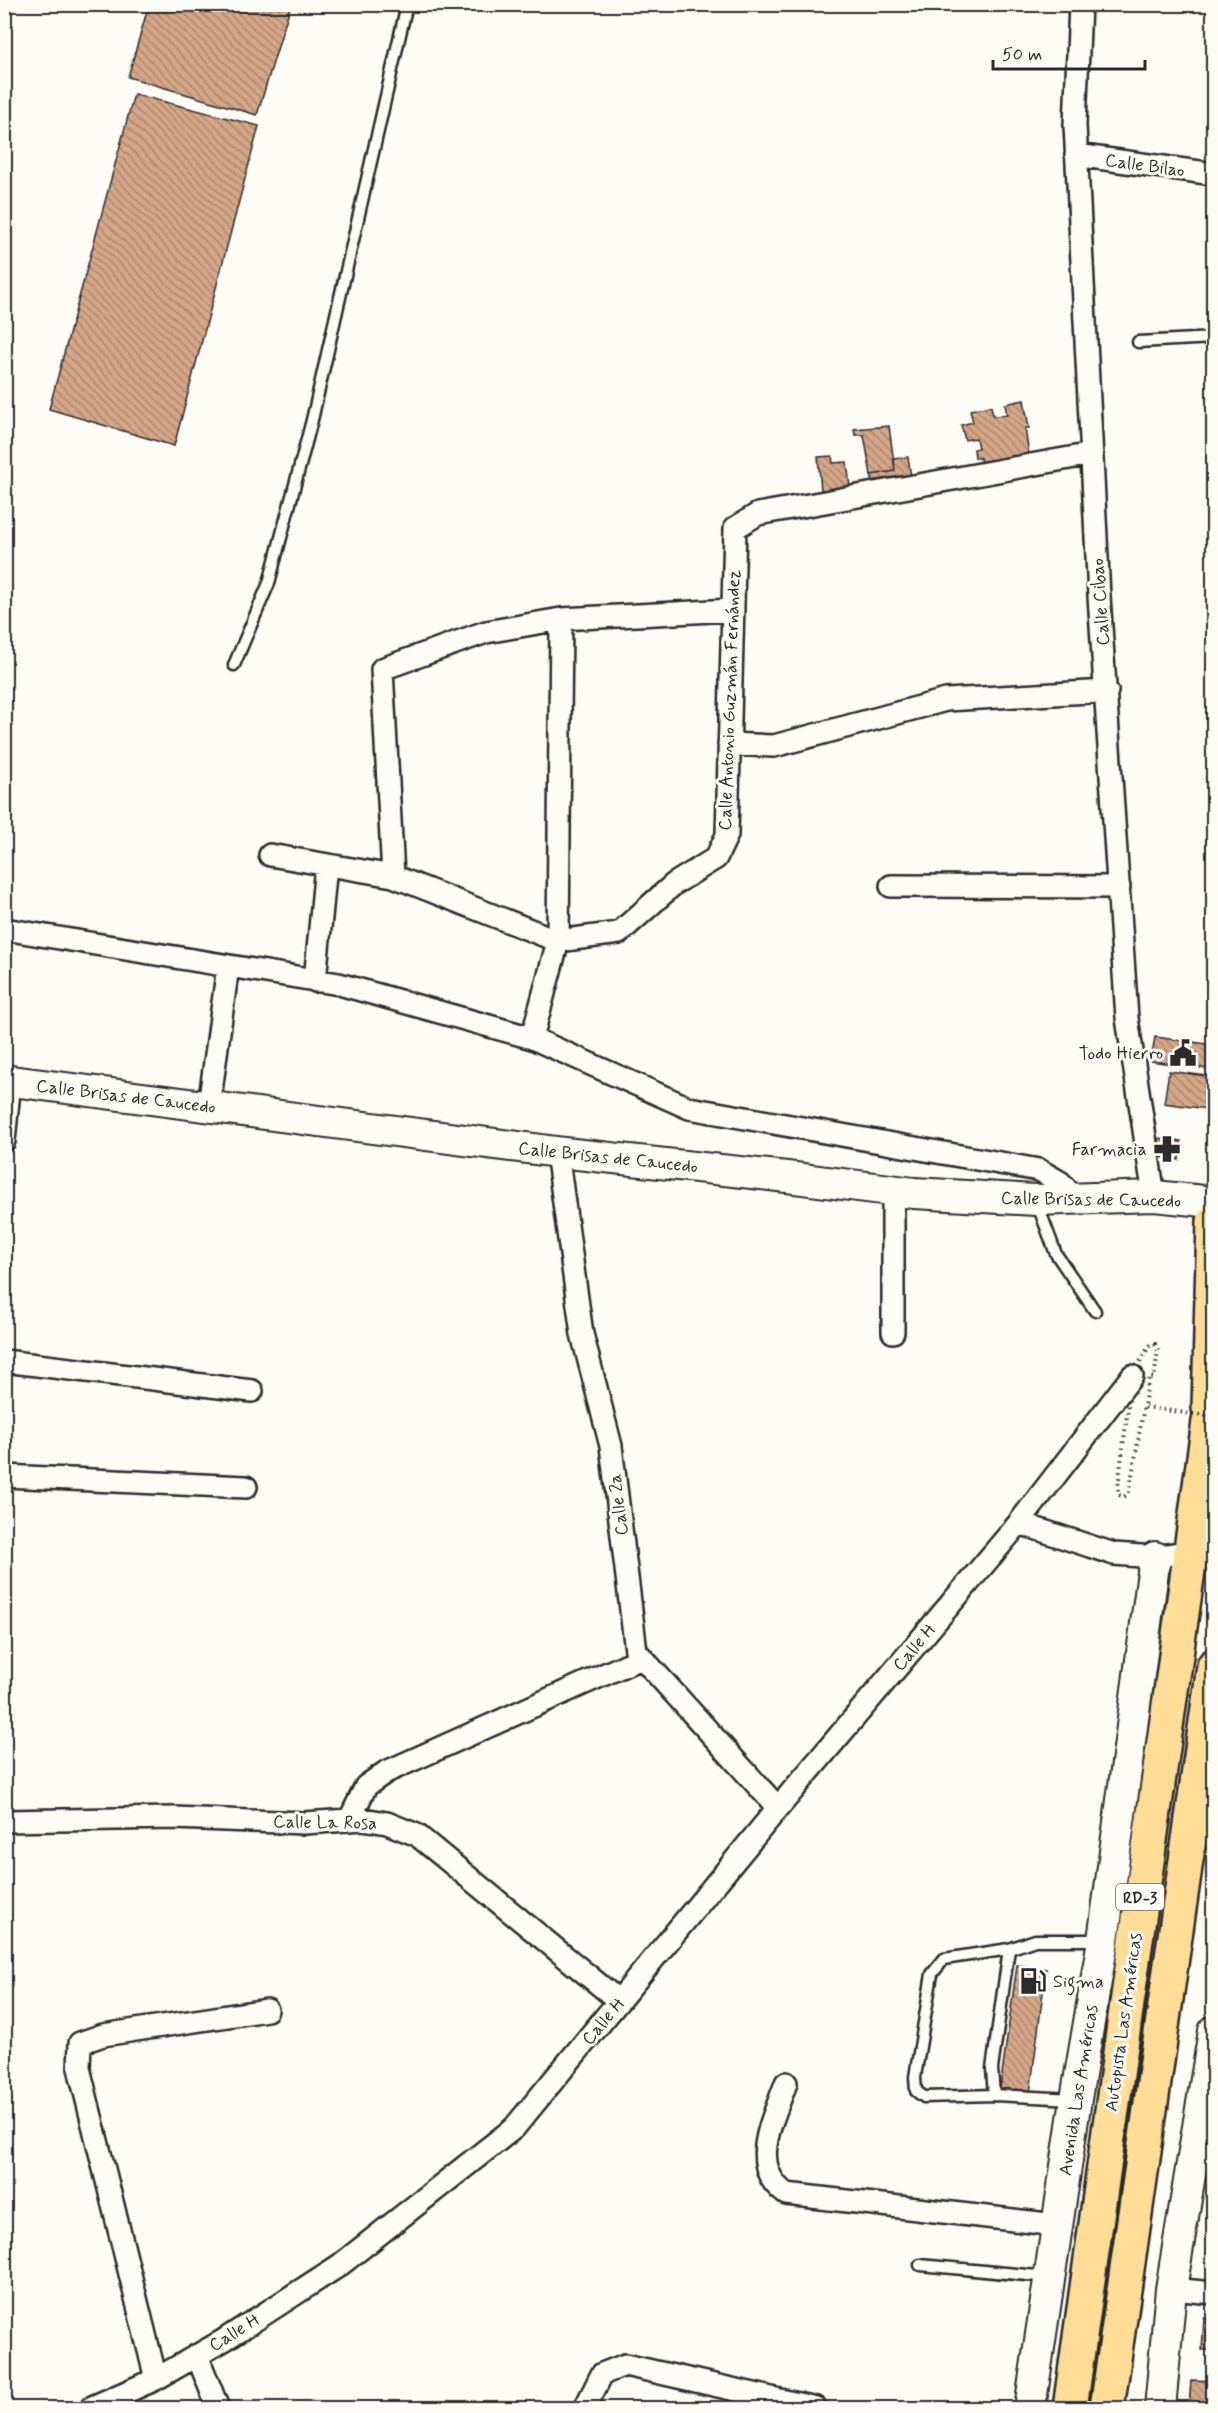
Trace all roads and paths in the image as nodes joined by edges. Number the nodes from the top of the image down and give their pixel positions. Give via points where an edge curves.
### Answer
1 (407, 4) edge
2 (1080, 4) edge
3 (1076, 155) junction
4 (1214, 174) edge
5 (1214, 338) edge
6 (1138, 342) dead end
7 (1092, 454) junction
8 (732, 610) junction
9 (561, 619) junction
10 (234, 665) dead end
11 (1107, 692) junction
12 (729, 744) junction
13 (270, 855) dead end
14 (326, 865) junction
15 (393, 876) junction
16 (891, 886) dead end
17 (1119, 887) junction
18 (4, 929) edge
19 (558, 941) junction
20 (228, 966) junction
21 (315, 981) junction
22 (532, 1038) junction
23 (7, 1081) edge
24 (209, 1106) junction
25 (4, 1141) edge
26 (558, 1152) junction
27 (893, 1191) junction
28 (1154, 1196) junction
29 (1073, 1197) junction
30 (1036, 1200) junction
31 (1214, 1202) edge
32 (1214, 1221) edge
33 (1095, 1311) dead end
34 (893, 1332) dead end
35 (1158, 1351) dead end
36 (4, 1361) edge
37 (1132, 1376) joint
38 (1214, 1386) edge
39 (252, 1391) dead end
40 (1211, 1418) edge
41 (1121, 1458) dead end
42 (4, 1476) edge
43 (246, 1487) dead end
44 (1019, 1523) junction
45 (1190, 1551) junction
46 (1155, 1557) junction
47 (641, 1658) junction
48 (1214, 1666) edge
49 (778, 1808) junction
50 (350, 1819) junction
51 (4, 1821) edge
52 (1103, 1940) junction
53 (1009, 1948) junction
54 (619, 2001) junction
55 (267, 2010) dead end
56 (1214, 2031) edge
57 (786, 2083) dead end
58 (994, 2095) junction
59 (1076, 2099) junction
60 (1207, 2118) edge
61 (1057, 2225) junction
62 (920, 2265) dead end
63 (1049, 2277) junction
64 (1171, 2289) junction
65 (1214, 2293) edge
66 (197, 2355) junction
67 (156, 2379) junction
68 (90, 2409) edge
69 (218, 2409) edge
70 (585, 2409) edge
71 (816, 2409) edge
72 (1030, 2409) edge
73 (1070, 2409) edge
74 (1107, 2409) edge
75 (1160, 2409) edge

1 - 10 lane via 312,420 269,583
2 - 3 street, Calle Cibao
3 - 4 street, Calle Bilao
3 - 7 street, Calle Cibao
5 - 6 lane
7 - 8 street, Calle Antonio Guzmán Fernández via 758,514 735,528
7 - 11 street, Calle Cibao
8 - 9 street
8 - 12 street, Calle Antonio Guzmán Fernández
9 - 15 street via 486,632 382,669
9 - 19 street via 564,759
11 - 12 street via 946,700 774,746
11 - 17 street, Calle Cibao
12 - 19 street, Calle Antonio Guzmán Fernández via 727,835 716,858 674,884 619,933
13 - 14 street, Calle Antonio Guzmán Fernández
14 - 15 street, Calle Antonio Guzmán Fernández
14 - 21 street
15 - 19 street, Calle Antonio Guzmán Fernández
16 - 17 street
17 - 28 street, Calle Cibao via 1127,1018
18 - 20 street
19 - 22 street
20 - 21 street
20 - 24 street
21 - 22 street via 339,984
22 - 29 street via 689,1108 1039,1170 1060,1182
23 - 24 street, Calle Brisas de Caucedo
23 - 25 street
24 - 26 street, Calle Brisas de Caucedo
26 - 27 street, Calle Brisas de Caucedo
26 - 47 street, Calle 2a via 582,1334 611,1446 631,1622
27 - 30 street, Calle Brisas de Caucedo
27 - 34 street
28 - 29 street, Calle Brisas de Caucedo
28 - 31 street, Calle Brisas de Caucedo
29 - 30 street, Calle Brisas de Caucedo
30 - 33 lane via 1056,1254
32 - 40 highway
35 - 37 path via 1155,1344 1149,1346
36 - 39 street
37 - 44 street, Calle H
38 - 40 highway, Autopista Las Américas / RD-3
40 - 41 path, bridge via 1145,1407 1129,1493 1124,1497 1119,1494
40 - 45 highway, Autopista Las Américas / RD-3
42 - 43 street
44 - 46 street via 1114,1554
44 - 49 street, Calle H
45 - 46 street
45 - 73 highway, Autopista Las Américas / RD-3
46 - 52 street, Avenida Las Américas
47 - 49 street, Calle 2a
47 - 50 street via 386,1772 366,1786
48 - 74 highway, Autopista Las Américas / RD-3
49 - 54 street, Calle H
50 - 51 street, Calle La Rosa via 304,1823 174,1818
50 - 54 street, Calle La Rosa via 387,1823 417,1835
52 - 53 lane via 1035,1940
52 - 59 street, Avenida Las Américas
53 - 58 lane via 992,2069
53 - 58 lane via 944,1959 932,1974 915,2077 916,2091 924,2097
54 - 66 street, Calle H via 514,2128 340,2265
55 - 67 street via 102,2035 80,2043 79,2068
56 - 60 street
57 - 61 street via 763,2149 773,2185 786,2194
58 - 59 lane
59 - 61 street, Avenida Las Américas
60 - 64 street
61 - 63 street, Avenida Las Américas
62 - 63 lane
63 - 72 street, Avenida Las Américas
64 - 65 street
64 - 75 street
66 - 67 street, Calle H
66 - 69 street
67 - 68 street, Calle H
70 - 71 street via 602,2374 625,2365

